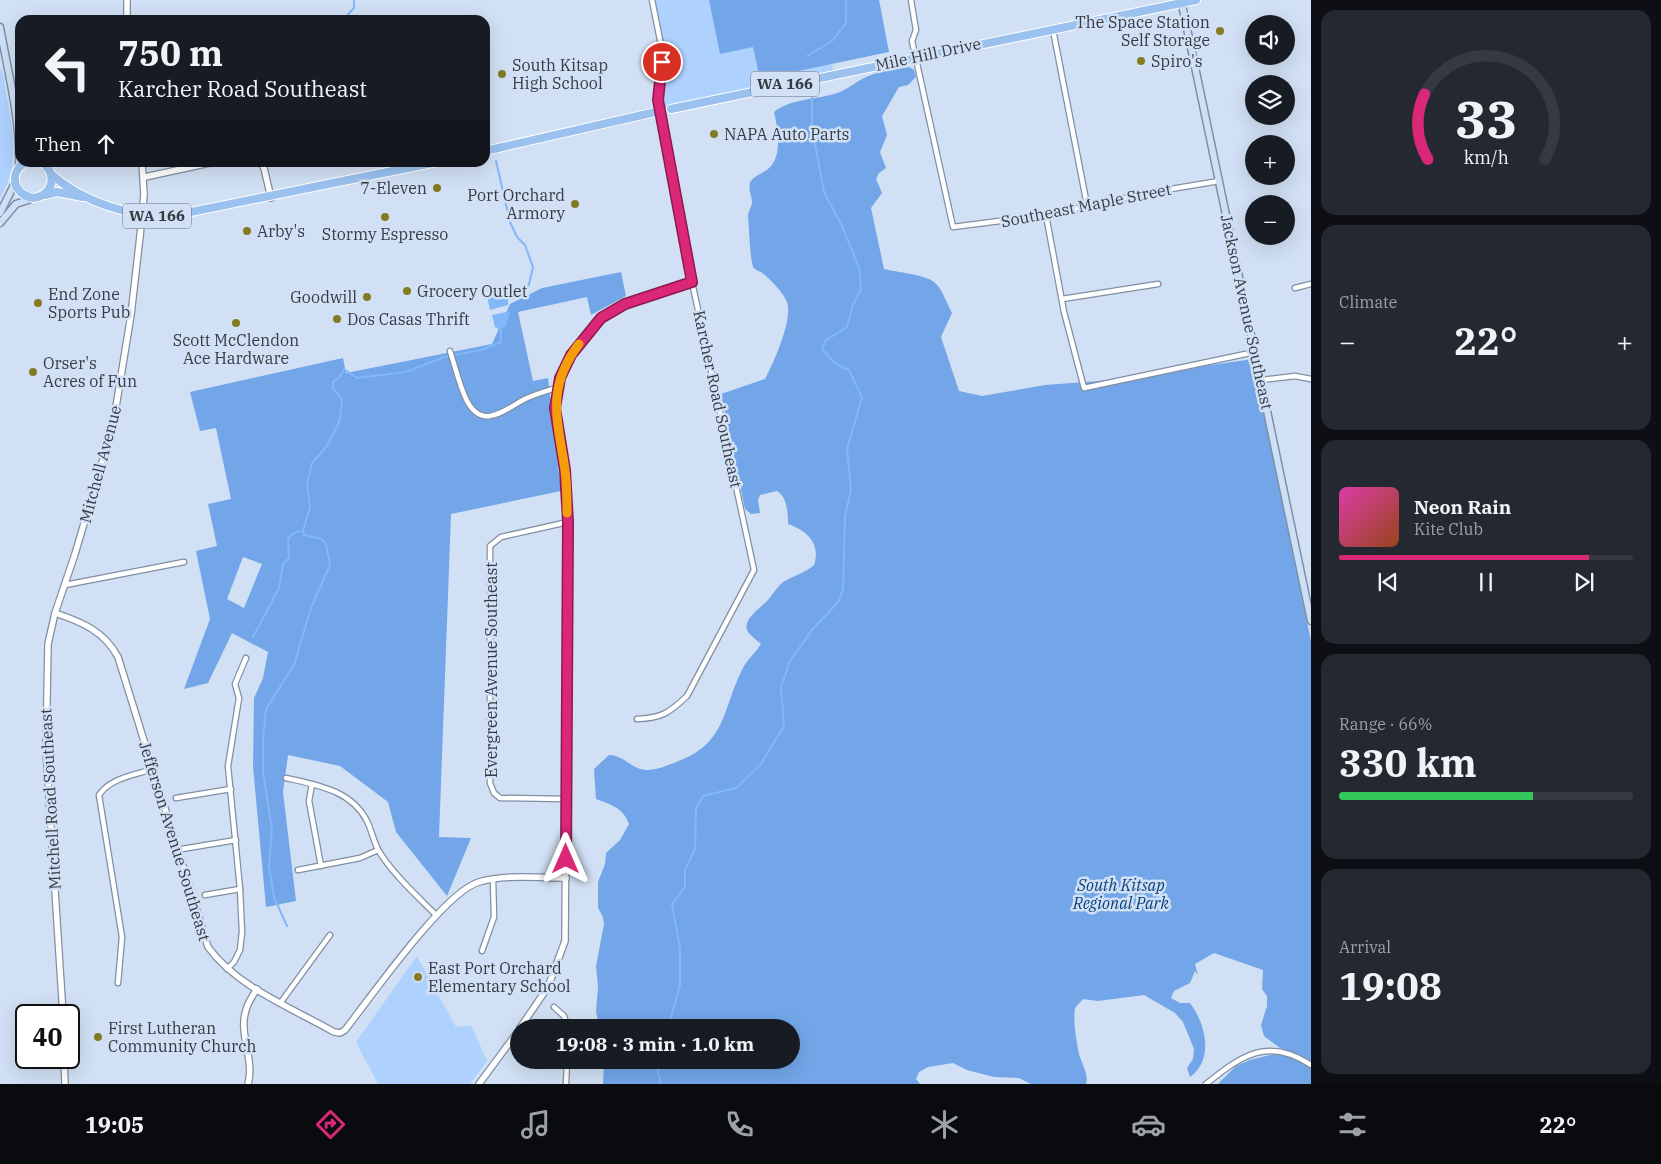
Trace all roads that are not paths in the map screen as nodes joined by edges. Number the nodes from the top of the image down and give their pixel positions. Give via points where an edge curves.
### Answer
1 (127, 0) edge
2 (652, 0) edge
3 (911, 0) edge
4 (1196, 0) edge
5 (1181, 2) edge
6 (127, 15) edge
7 (0, 27) edge
8 (1053, 28) junction
9 (916, 57) junction
10 (13, 97) junction
11 (15, 102) edge
12 (670, 109) joint
13 (660, 111) junction
14 (15, 113) edge
15 (490, 150) edge
16 (48, 167) edge
17 (143, 167) edge
18 (191, 167) edge
19 (263, 167) edge
20 (414, 167) edge
21 (19, 168) edge
22 (52, 175) junction
23 (144, 177) junction
24 (1219, 181) junction
25 (15, 183) junction
26 (42, 196) junction
27 (33, 198) junction
28 (271, 198) junction
29 (92, 199) junction
30 (1087, 205) junction
31 (0, 213) edge
32 (1046, 216) junction
33 (0, 223) edge
34 (692, 282) junction
35 (1158, 284) dead end
36 (1311, 284) edge
37 (1295, 288) dead end
38 (1062, 299) junction
39 (450, 351) dead end
40 (1255, 352) junction
41 (1311, 379) edge
42 (1261, 380) junction
43 (559, 387) junction
44 (568, 522) junction
45 (184, 562) dead end
46 (65, 585) junction
47 (55, 613) junction
48 (1311, 621) edge
49 (246, 658) dead end
50 (637, 719) dead end
51 (153, 769) junction
52 (286, 778) dead end
53 (312, 784) junction
54 (231, 789) junction
55 (176, 798) dead end
56 (566, 799) junction
57 (236, 840) junction
58 (176, 850) junction
59 (378, 850) junction
60 (321, 866) junction
61 (298, 870) dead end
62 (566, 878) junction
63 (493, 879) junction
64 (240, 889) junction
65 (205, 895) dead end
66 (436, 915) junction
67 (330, 934) dead end
68 (482, 951) dead end
69 (227, 969) junction
70 (118, 983) dead end
71 (257, 988) junction
72 (280, 1002) junction
73 (62, 1004) edge
74 (554, 1007) dead end
75 (527, 1019) edge
76 (565, 1019) edge
77 (510, 1042) edge
78 (1311, 1065) edge
79 (64, 1069) edge
80 (567, 1069) edge
81 (65, 1084) edge
82 (248, 1084) edge
83 (479, 1084) edge
84 (566, 1084) edge
85 (1206, 1084) edge

1 - 6 street
2 - 13 street, Karcher Road Southeast via 663,55 657,90
3 - 9 street via 916,30 912,41
4 - 5 main road, Mile Hill Drive / WA 166
5 - 8 main road, Mile Hill Drive / WA 166
5 - 24 main road, Jackson Avenue Southeast
7 - 10 main road
8 - 9 main road, Mile Hill Drive / WA 166
8 - 30 street
9 - 12 main road, Mile Hill Drive / WA 166
9 - 32 street, Southeast Maple Street via 953,227
10 - 11 main road
10 - 14 main road
12 - 13 main road, Mile Hill Drive / WA 166
13 - 15 main road, WA 166
13 - 34 street, Karcher Road Southeast
16 - 22 main road, WA 166
17 - 23 street, Mitchell Avenue
18 - 23 street
19 - 28 street
20 - 28 main road, WA 166
21 - 25 main road
22 - 26 main road via 50,187
22 - 29 main road, WA 166
23 - 46 street, Mitchell Avenue, bridge via 131,315 113,425
24 - 30 street, Southeast Maple Street
24 - 40 main road, Jackson Avenue Southeast
25 - 27 main road via 19,192
25 - 31 main road
26 - 27 main road, WA 166
26 - 29 main road, WA 166 via 57,192
27 - 33 main road via 16,204
28 - 29 main road, WA 166 via 160,216 122,210
30 - 32 street, Southeast Maple Street
32 - 38 street
34 - 43 street via 625,304 601,318 571,355
34 - 50 street, Karcher Road Southeast via 754,570 687,696 670,712 655,718
35 - 38 street
36 - 37 street
38 - 40 street via 1084,388
39 - 43 street via 466,399 476,413 488,417
40 - 42 main road, Jackson Avenue Southeast
41 - 42 street via 1295,376
42 - 48 main road, Jackson Avenue Southeast
43 - 44 street via 555,408 565,470
44 - 56 street
44 - 56 street, Evergreen Avenue Southeast via 501,537 490,546 490,783 500,798
45 - 46 street
46 - 47 street, Mitchell Road Southeast
47 - 51 street, Jefferson Avenue Southeast via 95,630 112,646 123,670
47 - 73 street, Mitchell Road Southeast via 48,644 45,710
49 - 54 street via 235,684 239,698 229,756
51 - 58 street, Jefferson Avenue Southeast
51 - 70 street via 111,783 99,795 122,937
52 - 53 street
53 - 59 street via 330,788 352,802 366,820
53 - 60 street via 309,801
54 - 55 street
54 - 57 street
56 - 62 street
57 - 58 street
57 - 64 street
58 - 69 street, Jefferson Avenue Southeast via 204,941
59 - 60 street via 360,858
59 - 66 street
60 - 61 street
62 - 63 street
62 - 75 street via 565,941 548,986
63 - 66 street via 474,883
63 - 68 street via 494,917
64 - 65 street
64 - 69 street via 240,950
66 - 72 street, Jefferson Avenue Southeast via 341,1033
67 - 72 street
69 - 71 street, Jefferson Avenue Southeast
71 - 72 street, Jefferson Avenue Southeast
71 - 82 street via 248,1002 244,1019 250,1061
74 - 76 street
77 - 83 street
78 - 85 street via 1279,1050 1254,1054 1229,1065
79 - 81 street
80 - 84 street

